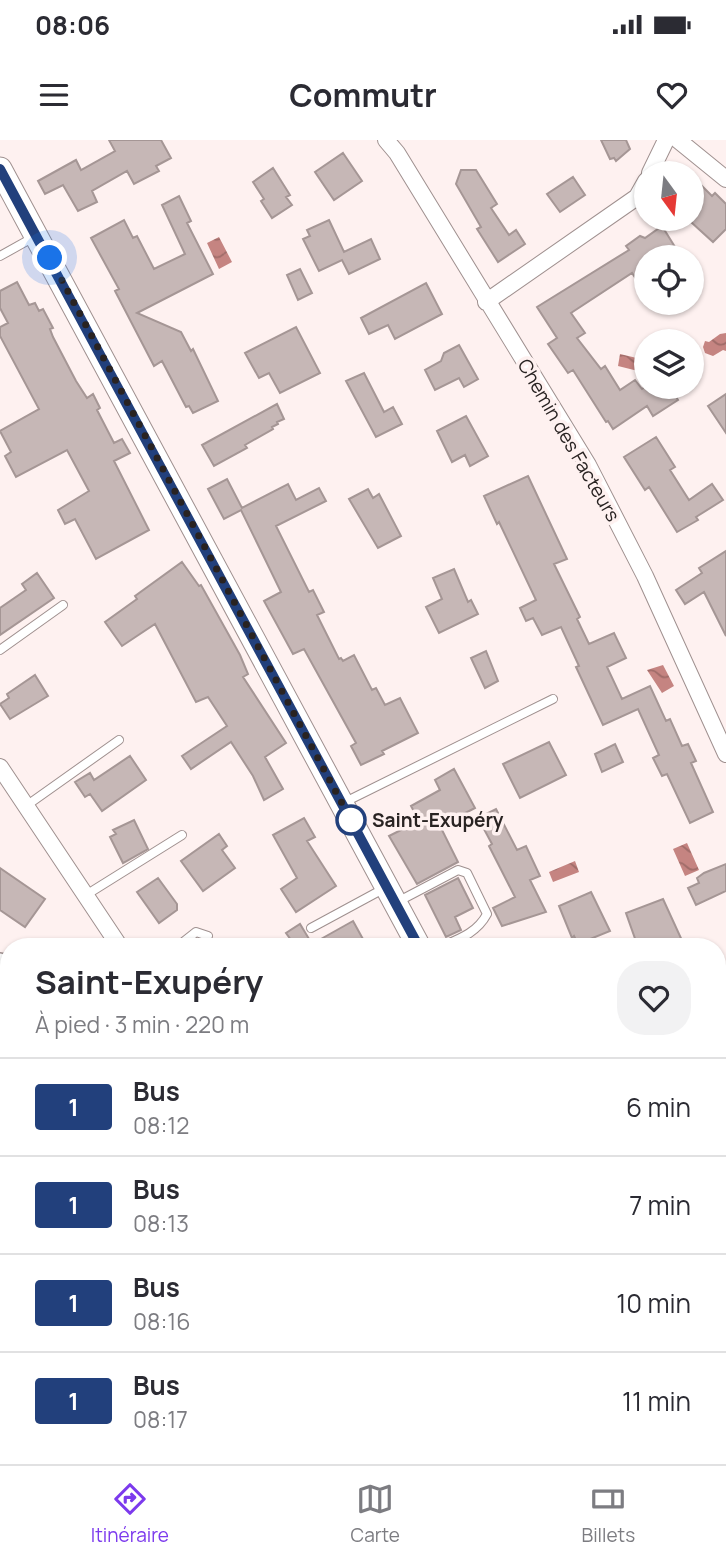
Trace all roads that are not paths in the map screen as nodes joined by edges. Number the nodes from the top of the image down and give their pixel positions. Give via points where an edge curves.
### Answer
1 (386, 140) edge
2 (666, 140) edge
3 (678, 140) edge
4 (656, 161) edge
5 (0, 169) edge
6 (726, 179) edge
7 (634, 200) edge
8 (38, 236) junction
9 (0, 256) edge
10 (486, 302) junction
11 (63, 605) dead end
12 (0, 650) edge
13 (553, 699) dead end
14 (119, 740) dead end
15 (726, 754) edge
16 (0, 767) edge
17 (343, 803) junction
18 (26, 806) junction
19 (183, 835) dead end
20 (86, 895) junction
21 (391, 895) junction
22 (311, 928) dead end
23 (208, 936) dead end
24 (114, 938) edge
25 (188, 938) edge
26 (414, 938) edge
27 (461, 938) edge

1 - 10 street, Chemin des Facteurs
2 - 4 street
3 - 6 street
5 - 8 main road
7 - 10 street
8 - 9 lane
8 - 17 main road
10 - 15 street, Chemin des Facteurs via 587,465 645,576
11 - 12 lane
13 - 17 lane
14 - 18 lane
16 - 18 street
17 - 21 main road
18 - 20 street
19 - 20 lane
20 - 24 street
21 - 22 lane
21 - 26 main road
21 - 27 lane via 458,870 467,873 487,914 480,926
23 - 25 lane via 196,932

